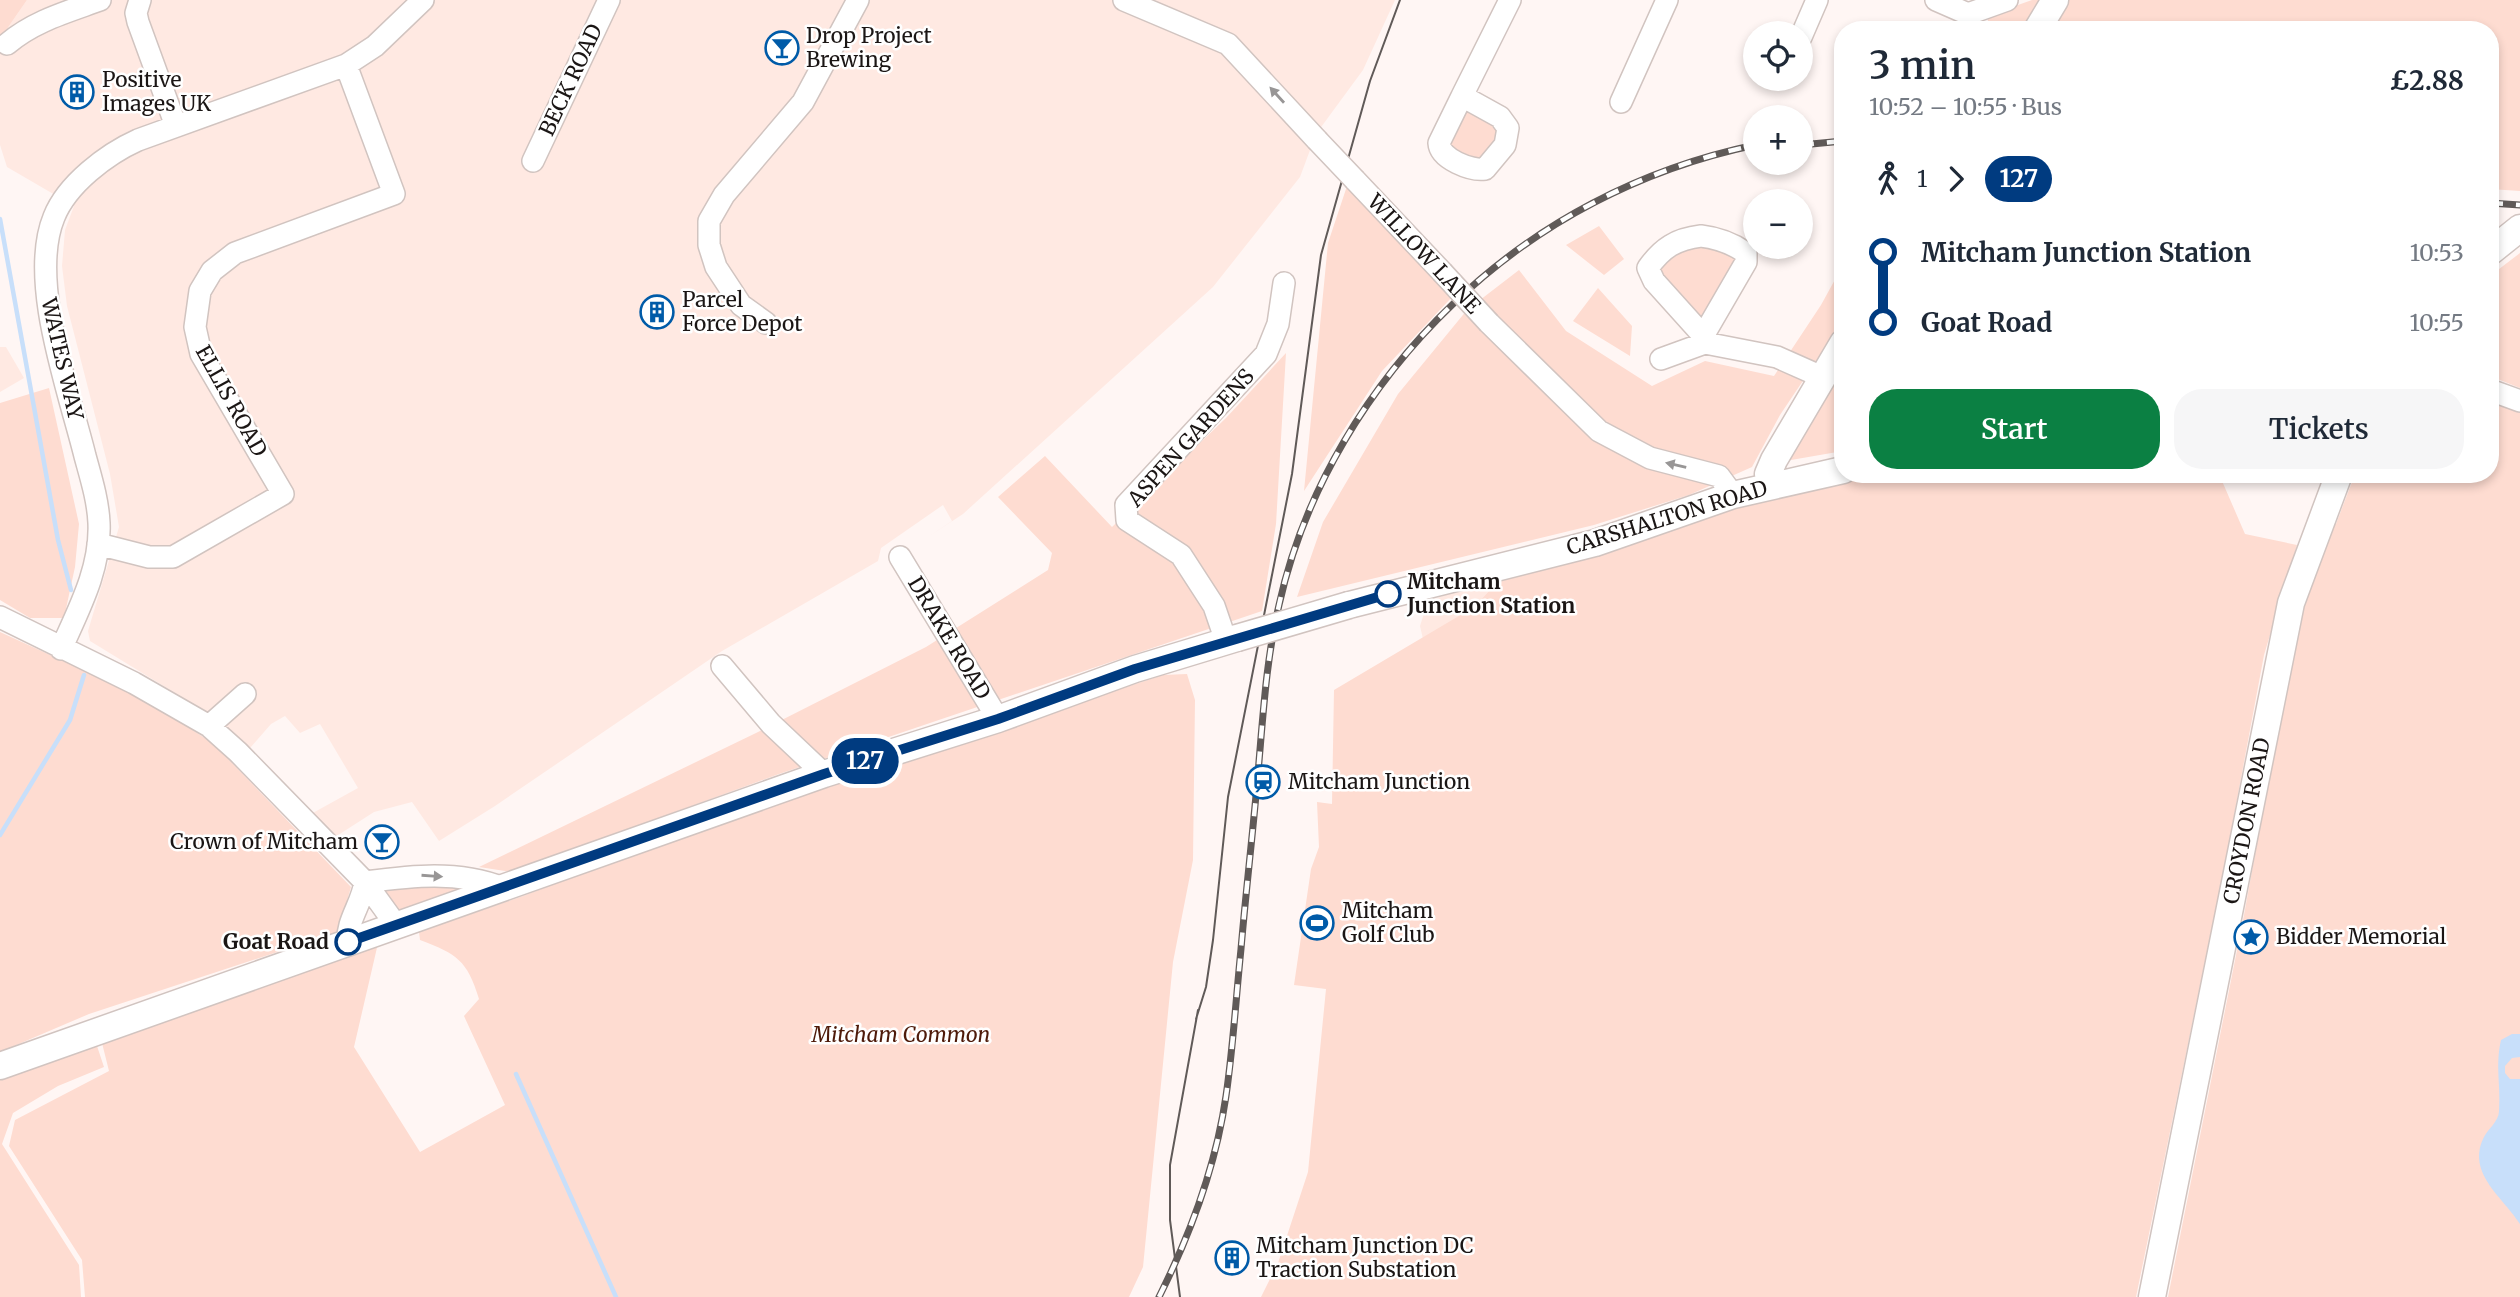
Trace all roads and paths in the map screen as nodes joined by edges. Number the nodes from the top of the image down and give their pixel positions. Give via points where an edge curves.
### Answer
1 (100, 0) edge
2 (139, 0) edge
3 (609, 0) edge
4 (858, 0) edge
5 (1126, 0) edge
6 (1510, 0) edge
7 (1667, 0) edge
8 (1817, 0) edge
9 (1936, 0) edge
10 (2007, 0) edge
11 (2055, 0) edge
12 (419, 1) edge
13 (1808, 21) edge
14 (1963, 21) edge
15 (1966, 21) edge
16 (2042, 21) edge
17 (8, 44) dead end
18 (346, 65) junction
19 (1462, 96) dead end
20 (1621, 102) dead end
21 (176, 126) junction
22 (533, 161) dead end
23 (1284, 283) dead end
24 (766, 323) dead end
25 (1704, 337) junction
26 (1834, 358) edge
27 (1661, 359) dead end
28 (1822, 377) junction
29 (2499, 393) edge
30 (2520, 401) edge
31 (1834, 472) edge
32 (2336, 483) edge
33 (1770, 485) junction
34 (1733, 495) junction
35 (98, 544) junction
36 (900, 557) dead end
37 (0, 617) edge
38 (1231, 640) junction
39 (61, 649) junction
40 (722, 666) dead end
41 (245, 694) dead end
42 (998, 719) junction
43 (209, 726) junction
44 (824, 774) junction
45 (365, 882) junction
46 (503, 888) junction
47 (396, 925) junction
48 (348, 943) junction
49 (0, 1066) edge
50 (2152, 1297) edge

1 - 17 street via 24,30
2 - 21 street via 138,22
3 - 22 street, BECK ROAD
4 - 24 street via 803,102 724,195 709,221 716,267 741,305
34 -> 5 street, WILLOW LANE, bridge via 1719,476 1650,458 1599,431 1489,323 1228,44
6 - 19 street
7 - 20 street
8 - 13 street
9 - 14 street
10 - 15 street
11 - 16 main road
12 - 18 street, WATES WAY via 375,46
18 - 21 street, WATES WAY
18 - 35 street, ELLIS ROAD via 394,194 235,253 212,271 196,303 201,354 284,494 173,557 149,557
21 - 35 street, WATES WAY via 113,152 87,173 54,216 45,275 49,313 96,499
23 - 38 street, ASPEN GARDENS via 1278,324 1266,354 1126,505 1127,520 1181,555
25 - 25 street via 1654,281 1648,268 1660,251 1674,242 1701,236 1736,246 1746,262
25 - 27 street
25 - 28 street via 1777,357
26 - 28 main road
28 - 33 main road via 1774,460
29 - 30 street
31 - 33 main road, CARSHALTON ROAD
32 - 50 main road, CROYDON ROAD via 2291,603
33 - 34 main road, CARSHALTON ROAD
34 - 38 main road, CARSHALTON ROAD, bridge via 1595,543 1349,604
35 - 39 street, WATES WAY via 88,590
36 - 42 street, DRAKE ROAD
37 - 39 street
38 - 42 main road, CARSHALTON ROAD
39 - 43 street
40 - 44 street via 771,724
41 - 43 street
42 - 44 main road, CARSHALTON ROAD
43 - 45 street
44 - 46 main road, CARSHALTON ROAD
45 -> 46 street via 411,874 480,880
45 - 47 street
45 - 48 street via 361,904 347,930
46 - 47 main road, CARSHALTON ROAD
47 - 48 main road, CARSHALTON ROAD
48 - 49 main road, CARSHALTON ROAD

